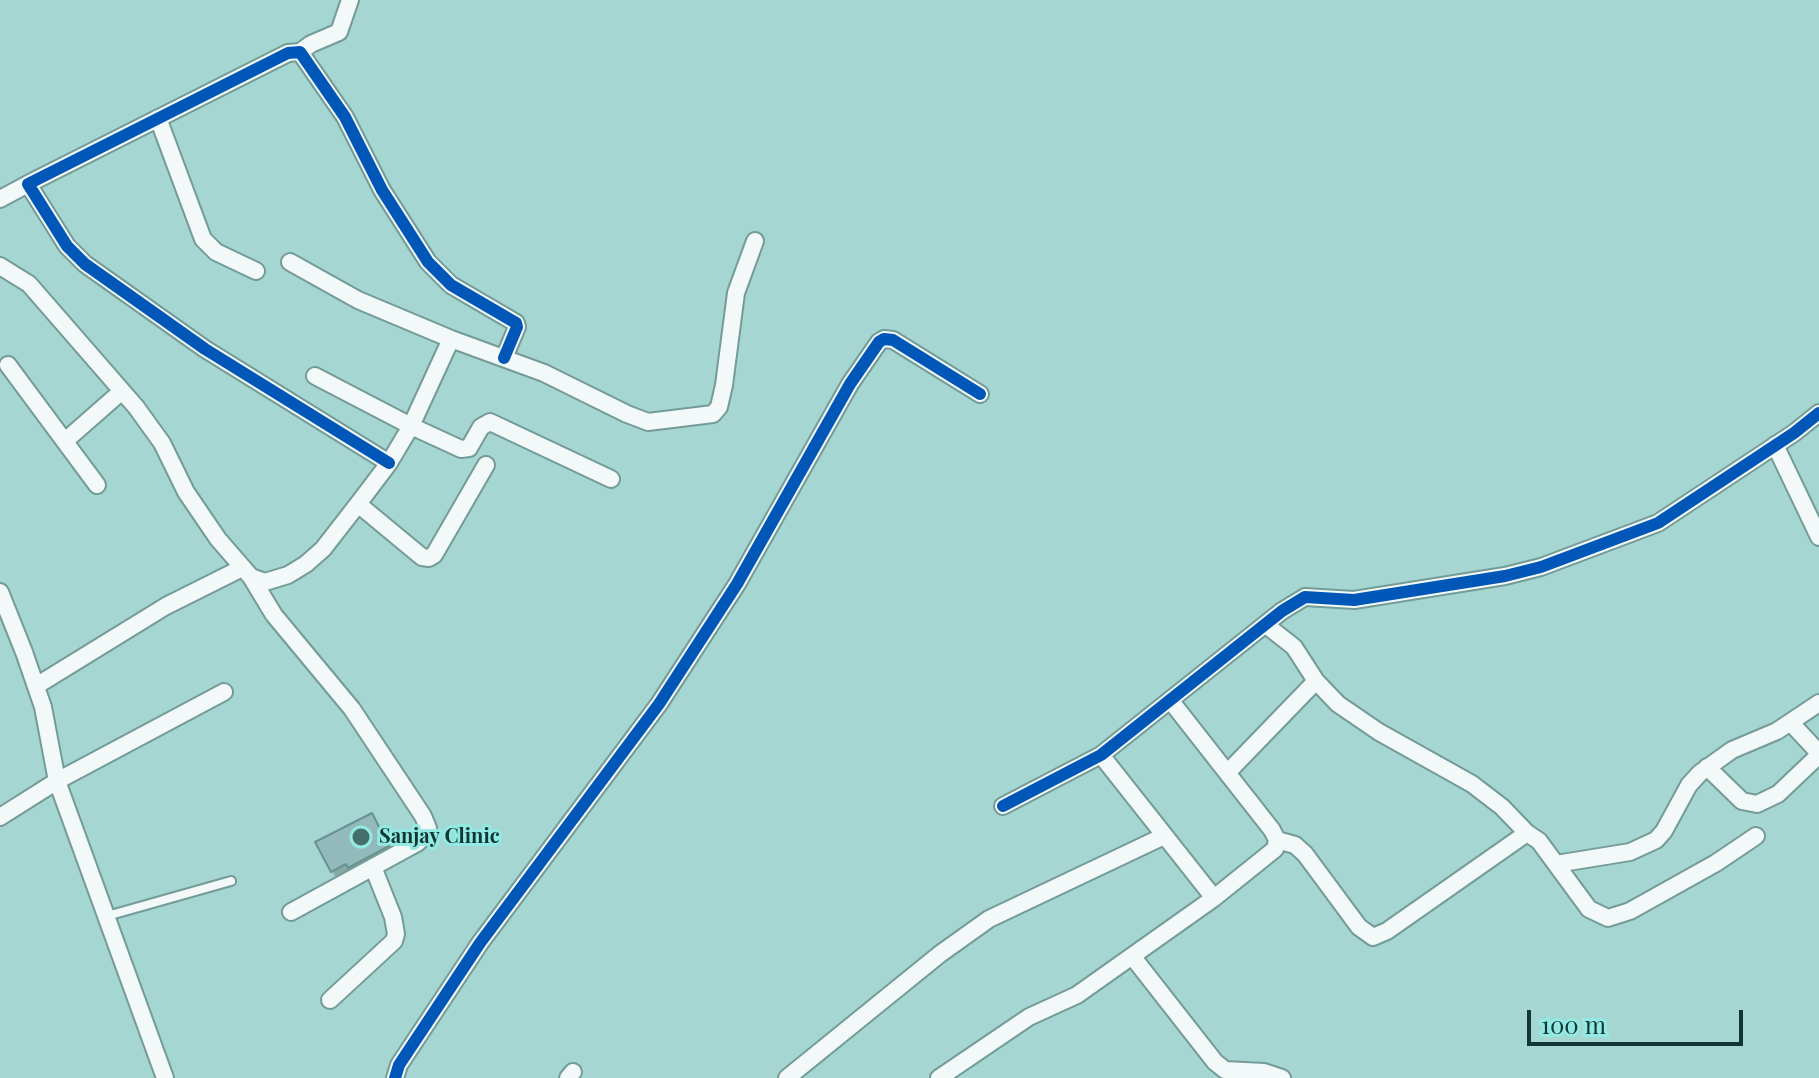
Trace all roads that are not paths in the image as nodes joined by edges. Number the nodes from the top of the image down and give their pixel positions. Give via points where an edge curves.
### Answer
1 (350, 0) edge
2 (300, 52) junction
3 (158, 118) junction
4 (28, 184) junction
5 (0, 199) edge
6 (755, 241) dead end
7 (290, 262) dead end
8 (0, 266) edge
9 (256, 271) dead end
10 (451, 339) junction
11 (504, 358) junction
12 (8, 365) dead end
13 (315, 376) dead end
14 (122, 391) junction
15 (980, 394) dead end
16 (1819, 414) edge
17 (411, 426) junction
18 (65, 441) junction
19 (1775, 445) junction
20 (389, 463) junction
21 (486, 465) dead end
22 (611, 479) dead end
23 (97, 485) dead end
24 (358, 504) junction
25 (1819, 537) edge
26 (246, 572) junction
27 (0, 592) edge
28 (1266, 625) junction
29 (1316, 681) junction
30 (36, 686) junction
31 (224, 692) dead end
32 (1170, 700) junction
33 (1819, 703) edge
34 (1791, 723) junction
35 (1819, 754) edge
36 (1101, 755) junction
37 (1707, 767) junction
38 (1227, 773) junction
39 (57, 781) junction
40 (1003, 806) dead end
41 (0, 817) edge
42 (1527, 833) junction
43 (1164, 836) junction
44 (1756, 836) dead end
45 (1277, 840) junction
46 (1556, 864) junction
47 (373, 867) junction
48 (231, 881) dead end
49 (1214, 898) junction
50 (291, 912) dead end
51 (107, 916) junction
52 (1132, 956) junction
53 (330, 1000) dead end
54 (1220, 1066) junction
55 (165, 1078) edge
56 (395, 1078) edge
57 (787, 1078) edge
58 (939, 1078) edge
59 (1205, 1078) edge
60 (1282, 1078) edge

1 - 2 street via 339,32
2 - 3 street via 288,53
2 - 11 street via 345,117 382,190 428,262 451,285 516,323
3 - 4 street
3 - 9 street via 203,239 216,252
4 - 5 street
4 - 20 street via 67,246 85,264 205,349
6 - 11 street via 736,293 724,385 713,414 648,422
7 - 10 street via 370,306
8 - 14 street via 29,284
10 - 11 street
10 - 17 street
12 - 18 street
13 - 17 street
14 - 18 street
14 - 26 street via 162,443 201,515
15 - 56 street via 893,340 879,342 737,584 659,704 480,943
16 - 19 street
17 - 20 street
17 - 22 street via 461,449 469,448 490,422
18 - 23 street
19 - 25 street
19 - 28 street via 1658,523 1541,567 1354,600 1305,597
20 - 24 street
21 - 24 street via 429,558
24 - 26 street via 323,549 288,575 265,582
26 - 30 street via 166,606
26 - 47 street via 352,709 426,823 422,839
27 - 30 street
28 - 29 street via 1294,647
28 - 32 street
29 - 38 street
29 - 42 street via 1351,714 1486,794
30 - 39 street
31 - 39 street
32 - 36 street
32 - 38 street
33 - 34 street
34 - 35 street
34 - 37 street
35 - 37 street via 1778,794 1757,804 1742,801
36 - 40 street
36 - 43 street
37 - 46 street via 1689,785 1656,840 1630,852
38 - 45 street
39 - 41 street
39 - 51 street
42 - 45 street via 1373,937 1359,927 1305,854
42 - 46 street
43 - 49 street
43 - 57 street via 989,919
44 - 46 street via 1630,911 1608,918 1589,909
45 - 49 street via 1266,858
47 - 50 street
47 - 53 street via 393,917 394,941
48 - 51 lane
49 - 52 street
51 - 55 street
52 - 54 street
52 - 58 street via 1077,995 1012,1027
54 - 59 street
54 - 60 street

